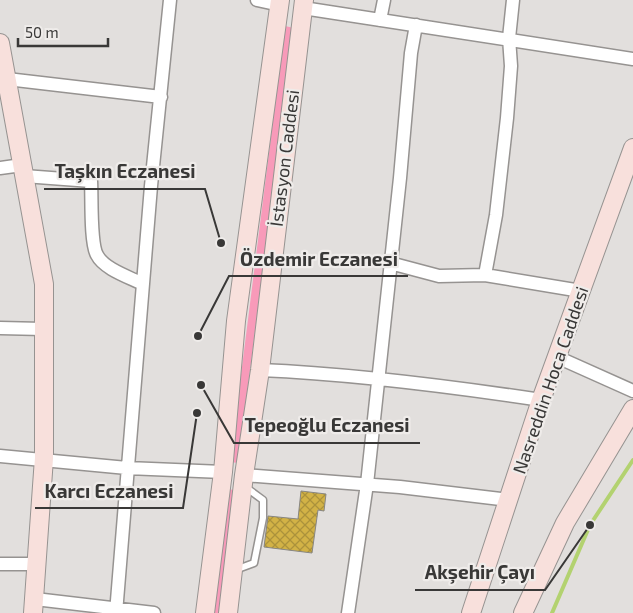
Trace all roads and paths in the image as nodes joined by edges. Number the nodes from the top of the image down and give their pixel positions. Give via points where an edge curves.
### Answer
1 (170, 0) edge
2 (257, 0) edge
3 (384, 0) edge
4 (513, 0) edge
5 (280, 3) edge
6 (304, 4) edge
7 (380, 20) junction
8 (416, 25) junction
9 (509, 38) junction
10 (0, 43) edge
11 (633, 60) edge
12 (7, 80) junction
13 (161, 97) junction
14 (633, 148) edge
15 (0, 168) edge
16 (23, 170) junction
17 (390, 263) junction
18 (485, 275) junction
19 (143, 284) junction
20 (581, 291) junction
21 (0, 328) edge
22 (43, 328) junction
23 (557, 357) junction
24 (260, 370) junction
25 (378, 378) junction
26 (633, 391) edge
27 (541, 400) junction
28 (633, 410) edge
29 (0, 456) edge
30 (44, 458) junction
31 (127, 468) junction
32 (223, 472) junction
33 (244, 481) junction
34 (367, 484) junction
35 (509, 500) junction
36 (0, 564) edge
37 (38, 564) junction
38 (34, 606) edge
39 (116, 610) edge
40 (154, 613) edge
41 (205, 613) edge
42 (228, 613) edge
43 (348, 613) edge
44 (471, 613) edge
45 (523, 613) edge

1 - 13 street
2 - 5 street
3 - 7 street
4 - 9 street
5 - 6 street
5 - 32 street, İstasyon Caddesi via 236,321
6 - 7 street
6 - 24 street, İstasyon Caddesi
7 - 8 street
8 - 9 street
8 - 17 street
9 - 11 street
9 - 18 street via 508,118
10 - 12 street
12 - 13 street
12 - 16 street
13 - 19 street
14 - 20 street, Nasreddin Hoca Caddesi
15 - 16 street
16 - 19 street via 92,181 97,256 108,266
16 - 22 street via 44,284
17 - 18 street via 439,276
17 - 25 street
18 - 20 street
19 - 31 street
20 - 23 street, Nasreddin Hoca Caddesi
21 - 22 street
22 - 30 street
23 - 26 street
23 - 27 street, Nasreddin Hoca Caddesi
24 - 25 street
24 - 33 street, İstasyon Caddesi
25 - 27 street
25 - 34 street
27 - 35 street, Nasreddin Hoca Caddesi
28 - 45 street via 565,523
29 - 30 street
30 - 31 street
30 - 37 street
31 - 32 street
31 - 39 street
32 - 41 street, İstasyon Caddesi
33 - 34 street
33 - 42 street, İstasyon Caddesi
34 - 35 street
34 - 43 street
35 - 44 street, Nasreddin Hoca Caddesi
36 - 37 street
37 - 38 street
38 - 39 street
39 - 40 street

